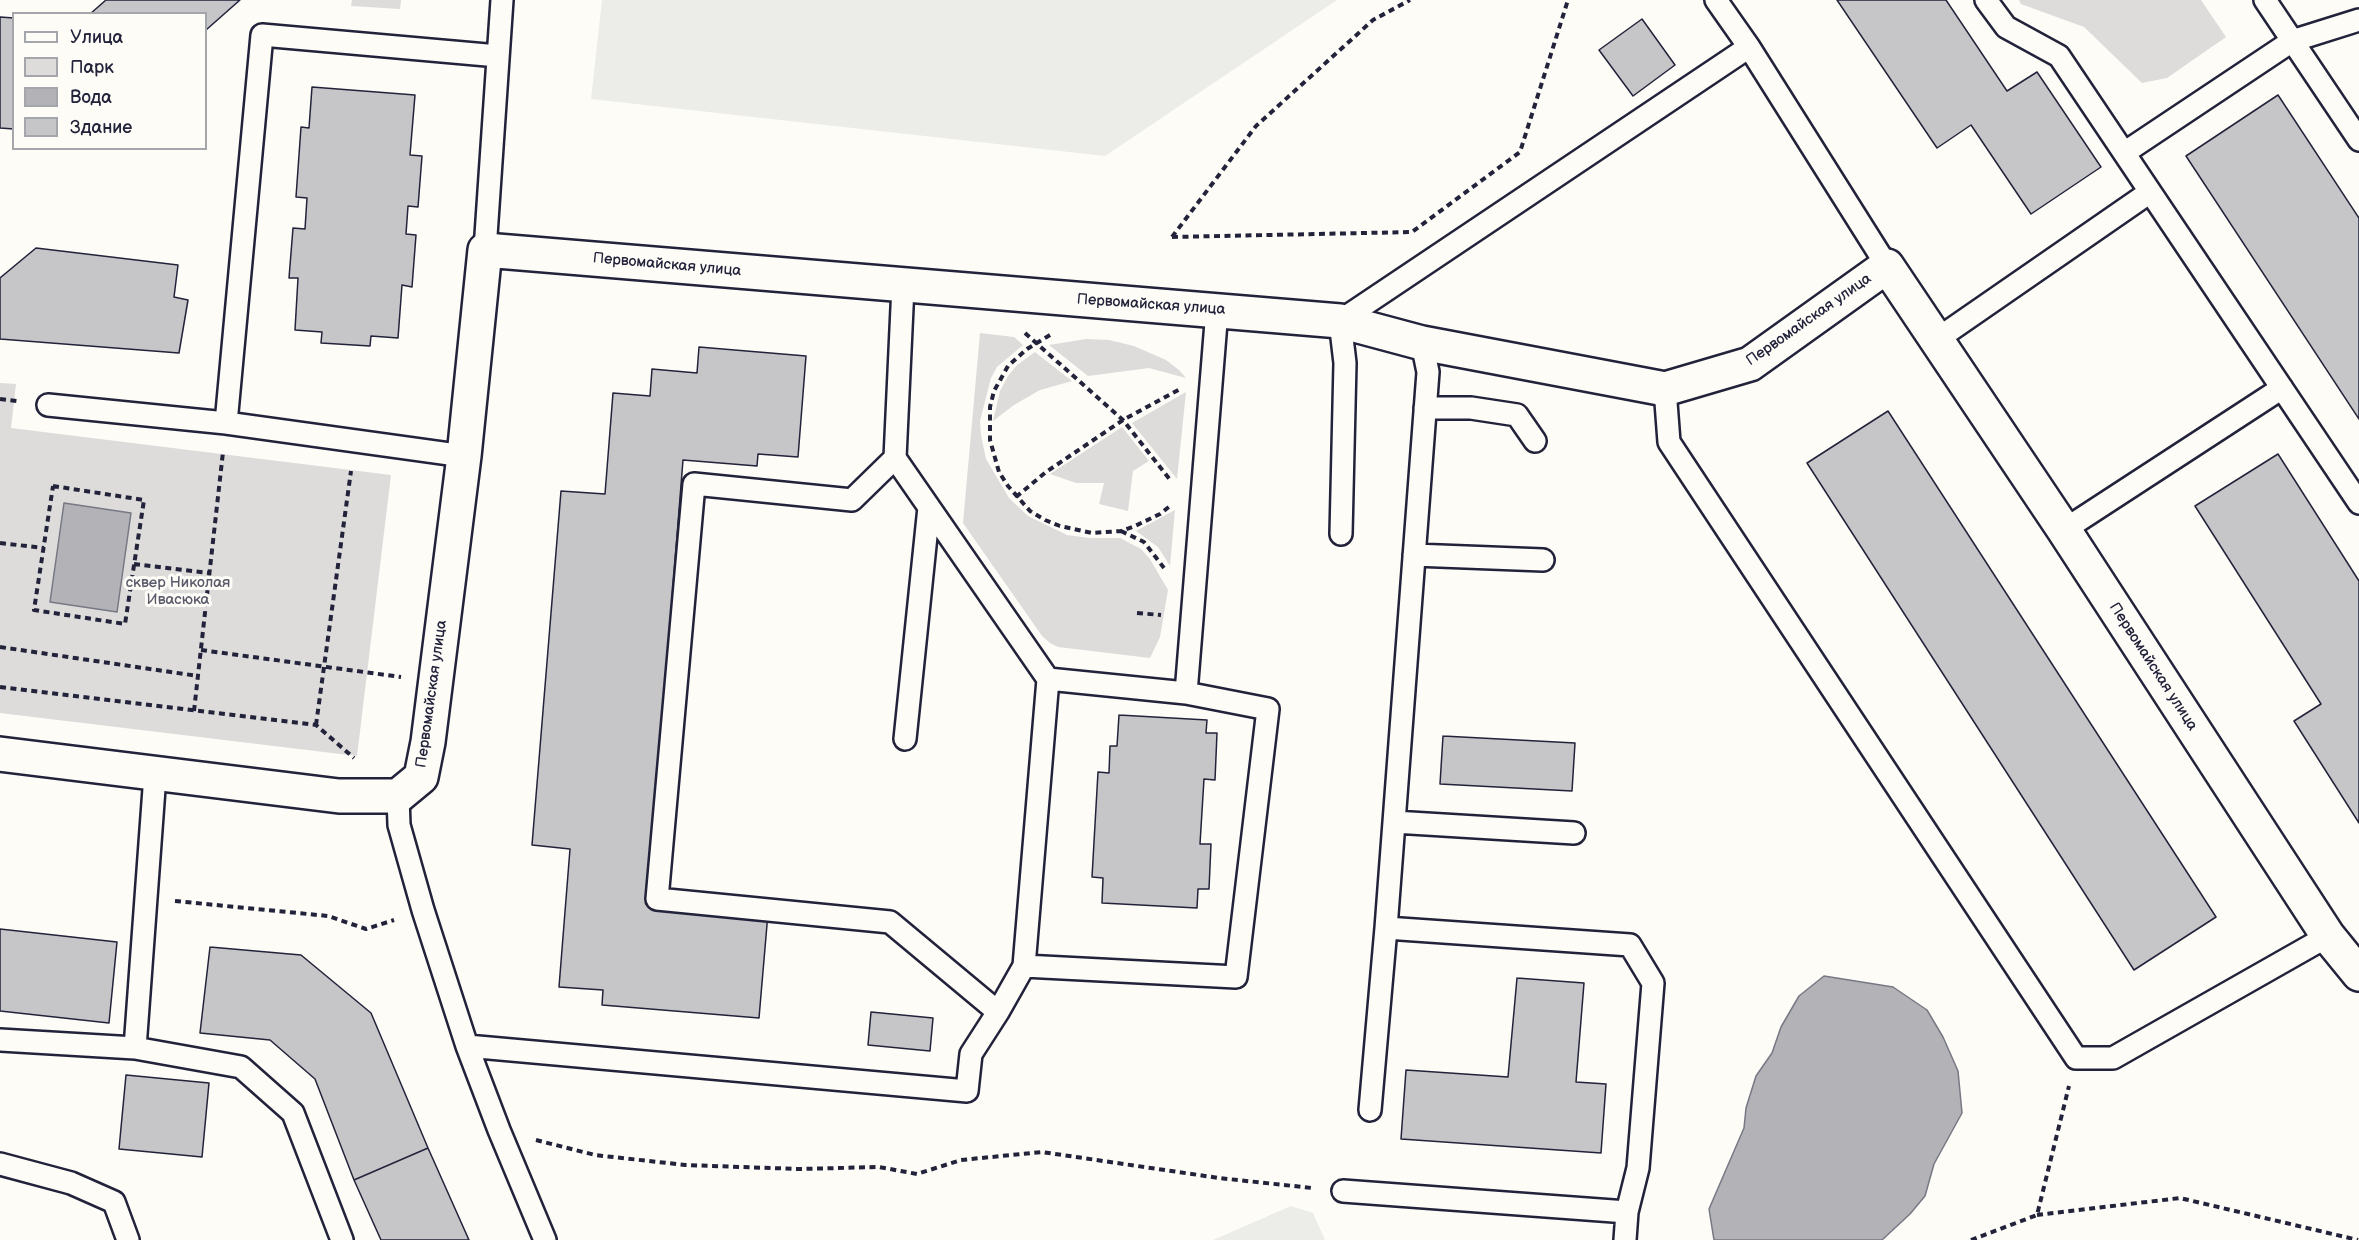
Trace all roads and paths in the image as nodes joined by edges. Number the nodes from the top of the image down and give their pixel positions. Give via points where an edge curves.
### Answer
1 (502, 0) edge
2 (1410, 0) edge
3 (1568, 0) edge
4 (1716, 0) edge
5 (1986, 0) edge
6 (2265, 0) edge
7 (2359, 20) edge
8 (2292, 41) junction
9 (1749, 47) junction
10 (498, 56) junction
11 (2359, 140) edge
12 (2124, 153) junction
13 (2150, 192) junction
14 (485, 250) junction
15 (1887, 266) junction
16 (903, 286) junction
17 (1217, 310) junction
18 (1340, 321) junction
19 (1018, 327) dead end
20 (1057, 331) dead end
21 (1936, 340) junction
22 (1036, 343) junction
23 (1422, 343) junction
24 (1183, 388) dead end
25 (2282, 388) junction
26 (1665, 389) junction
27 (48, 405) dead end
28 (1425, 408) junction
29 (1123, 420) junction
30 (226, 423) junction
31 (355, 440) junction
32 (1535, 441) dead end
33 (464, 456) junction
34 (895, 458) junction
35 (1175, 485) dead end
36 (1016, 497) junction
37 (1175, 501) dead end
38 (2359, 503) edge
39 (929, 507) junction
40 (2064, 530) junction
41 (1120, 531) junction
42 (1341, 534) dead end
43 (0, 543) edge
44 (44, 548) junction
45 (1414, 555) junction
46 (1543, 560) dead end
47 (134, 564) junction
48 (209, 573) junction
49 (1168, 576) dead end
50 (1137, 613) dead end
51 (1171, 616) dead end
52 (0, 647) edge
53 (201, 650) junction
54 (324, 665) junction
55 (198, 676) junction
56 (1048, 679) junction
57 (434, 682) junction
58 (0, 687) edge
59 (1186, 693) junction
60 (194, 711) junction
61 (905, 739) dead end
62 (0, 754) edge
63 (155, 775) junction
64 (398, 796) junction
65 (1394, 822) junction
66 (1574, 833) dead end
67 (148, 898) junction
68 (423, 910) junction
69 (1386, 928) junction
70 (2328, 936) junction
71 (1024, 966) junction
72 (2359, 974) edge
73 (998, 1012) junction
74 (0, 1040) edge
75 (467, 1046) junction
76 (135, 1048) junction
77 (2066, 1099) dead end
78 (1370, 1110) dead end
79 (499, 1130) junction
80 (0, 1164) edge
81 (1343, 1191) joint
82 (1627, 1212) junction
83 (2037, 1215) junction
84 (128, 1240) edge
85 (342, 1240) edge
86 (545, 1240) edge
87 (1625, 1240) edge
88 (1971, 1240) edge
89 (2358, 1240) edge

1 - 10 lane
2 - 3 path via 1372,20 1256,126 1172,237 1412,232 1520,152
4 - 9 lane
5 - 12 lane via 2006,27 2059,56
6 - 8 lane
7 - 8 lane
8 - 11 lane
8 - 12 lane
9 - 15 lane
9 - 18 lane
10 - 14 lane
10 - 30 lane via 262,35
12 - 13 lane
13 - 21 lane
13 - 25 lane
14 - 16 street, Первомайская улица
14 - 33 street, Первомайская улица
15 - 21 street, Первомайская улица
15 - 26 street, Первомайская улица via 1750,364
16 - 17 street, Первомайская улица
16 - 34 lane
17 - 18 street, Первомайская улица
17 - 59 lane
18 - 23 street, Первомайская улица
18 - 42 lane via 1345,363
19 - 22 path
20 - 22 path
21 - 40 street, Первомайская улица
22 - 29 path
22 - 36 path via 1008,366 990,408 993,457
23 - 26 street, Первомайская улица
23 - 28 lane via 1428,372
24 - 29 path
25 - 38 lane
25 - 40 lane
26 - 70 lane via 1669,442 2076,1058 2113,1058
27 - 30 lane
28 - 32 lane via 1471,408 1517,415
28 - 45 lane
29 - 35 path
29 - 36 path
30 - 31 lane
30 - 48 path
31 - 33 lane
31 - 54 path
33 - 57 street, Первомайская улица
34 - 39 lane
34 - 73 lane via 852,500 694,484 657,899 890,922
36 - 41 path via 1030,511 1060,526 1092,533
37 - 41 path via 1160,514
39 - 56 lane
39 - 61 lane
40 - 70 street, Первомайская улица
41 - 49 path via 1144,542
43 - 44 path
44 - 47 path via 34,610 125,624
44 - 47 path via 53,486 144,500
45 - 46 lane
45 - 65 lane
47 - 48 path
48 - 53 path
50 - 51 path
52 - 55 path
53 - 54 path
53 - 55 path
54 - 57 path
54 - 60 path via 316,725
55 - 60 path
56 - 59 lane
56 - 71 lane
57 - 64 street, Первомайская улица via 420,777
58 - 60 path
59 - 71 lane via 1268,709 1236,977
62 - 63 street
63 - 64 street via 339,796
63 - 67 lane
64 - 68 lane via 399,825
65 - 66 lane
65 - 69 lane
67 - 68 path via 328,916 366,929
67 - 76 lane
68 - 75 lane
69 - 78 lane
69 - 82 lane via 1630,945 1653,982 1638,1168
70 - 72 street, Первомайская улица
71 - 73 lane
73 - 75 lane via 971,1054 967,1091
74 - 76 lane
75 - 79 lane
76 - 85 lane via 241,1067 293,1113
77 - 83 path
79 - 81 path via 595,1155 686,1165 879,1167 916,1174 961,1160 1042,1152 1219,1178
79 - 86 lane
80 - 84 lane via 71,1183 114,1202
81 - 82 lane
82 - 87 lane
83 - 88 path
83 - 89 path via 2181,1198

